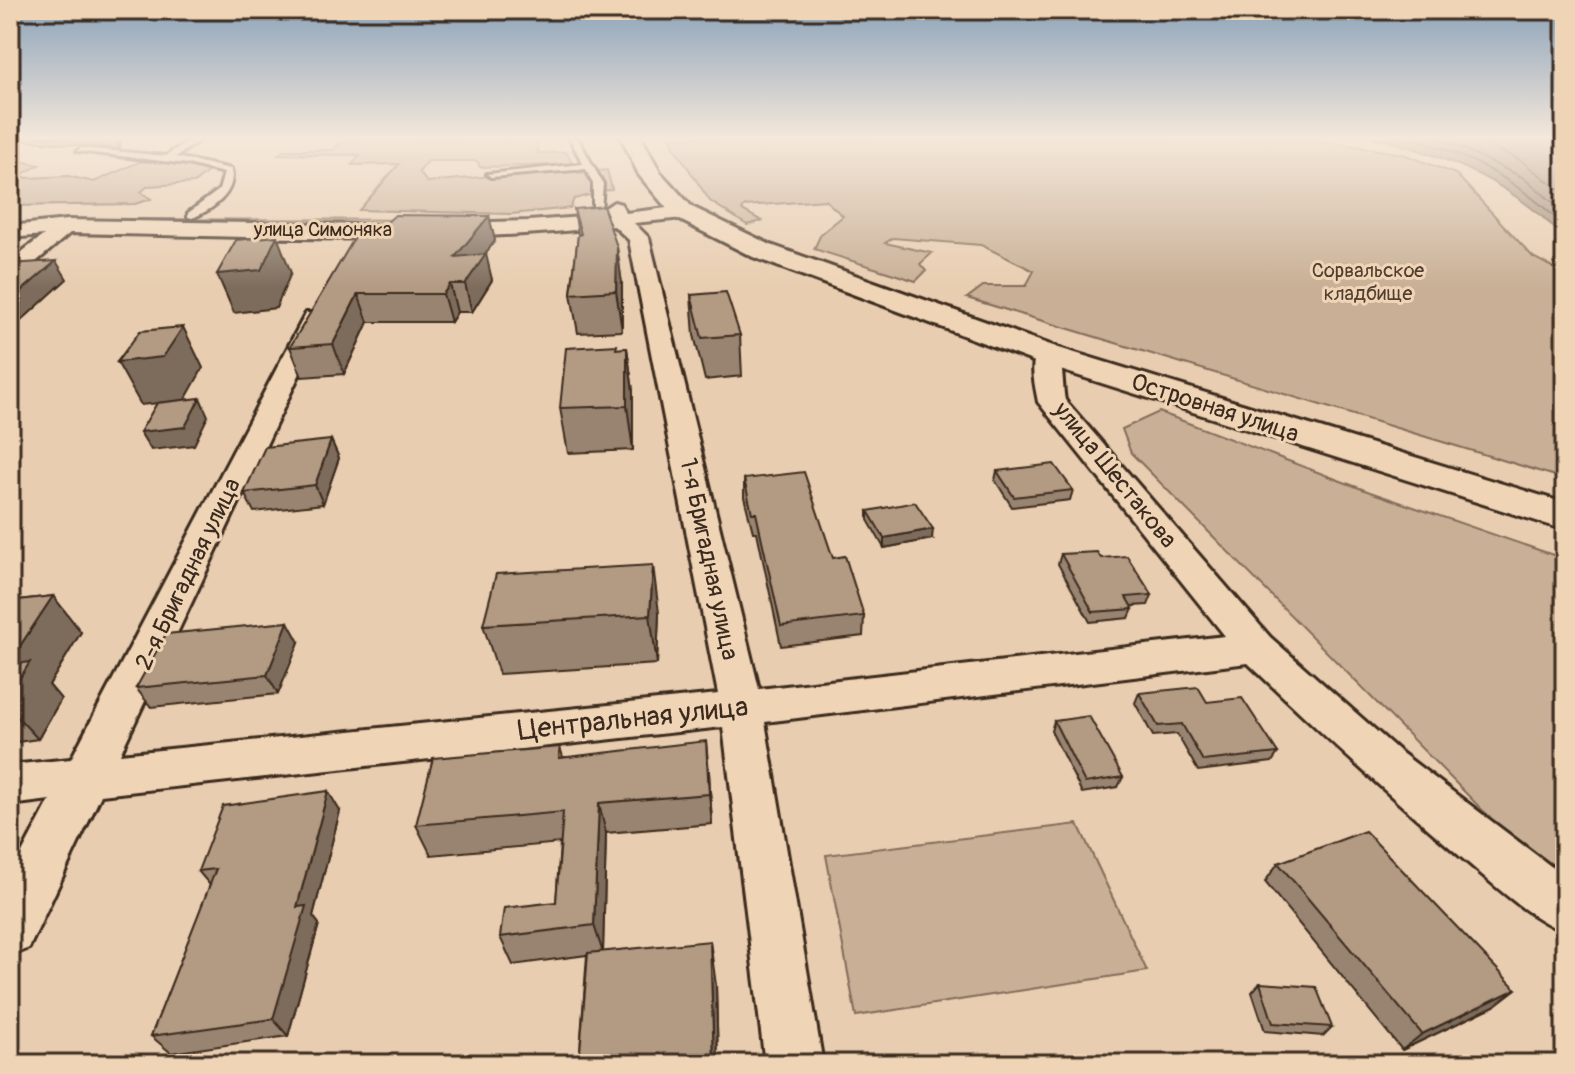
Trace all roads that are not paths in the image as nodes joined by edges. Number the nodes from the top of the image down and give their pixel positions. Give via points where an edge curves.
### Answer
1 (226, 187) edge
2 (599, 187) edge
3 (661, 187) edge
4 (678, 206) junction
5 (611, 213) junction
6 (192, 215) junction
7 (10, 216) edge
8 (72, 221) junction
9 (36, 223) junction
10 (380, 229) junction
11 (10, 230) edge
12 (10, 272) edge
13 (1047, 355) junction
14 (1383, 462) junction
15 (1565, 517) edge
16 (1565, 535) edge
17 (1256, 647) junction
18 (742, 708) junction
19 (89, 775) junction
20 (10, 785) edge
21 (1565, 907) edge
22 (10, 930) edge
23 (794, 1064) edge

1 - 6 lane
2 - 5 lane
3 - 4 main road
4 - 5 street, улица Симоняка
4 - 13 main road via 762,251
5 - 6 street, улица Симоняка
5 - 10 street, улица Симоняка via 489,230
5 - 18 street, 1-я Бригадная улица via 639,238
6 - 8 street, улица Симоняка
7 - 8 street
7 - 9 street
8 - 9 street
8 - 10 street, улица Симоняка
8 - 11 street, улица Симоняка
8 - 12 street
9 - 11 street
10 - 19 street, 2-я Бригадная улица via 334,280
13 - 14 main road, Островная улица
13 - 17 street, улица Шестакова via 1052,402
14 - 15 main road, Островная улица
14 - 16 main road, Островная улица
17 - 18 street, Центральная улица
17 - 21 street, улица Шестакова via 1383,764
18 - 19 street, Центральная улица
18 - 23 street, 1-я Бригадная улица
19 - 20 street, Центральная улица
19 - 22 street, 2-я Бригадная улица

